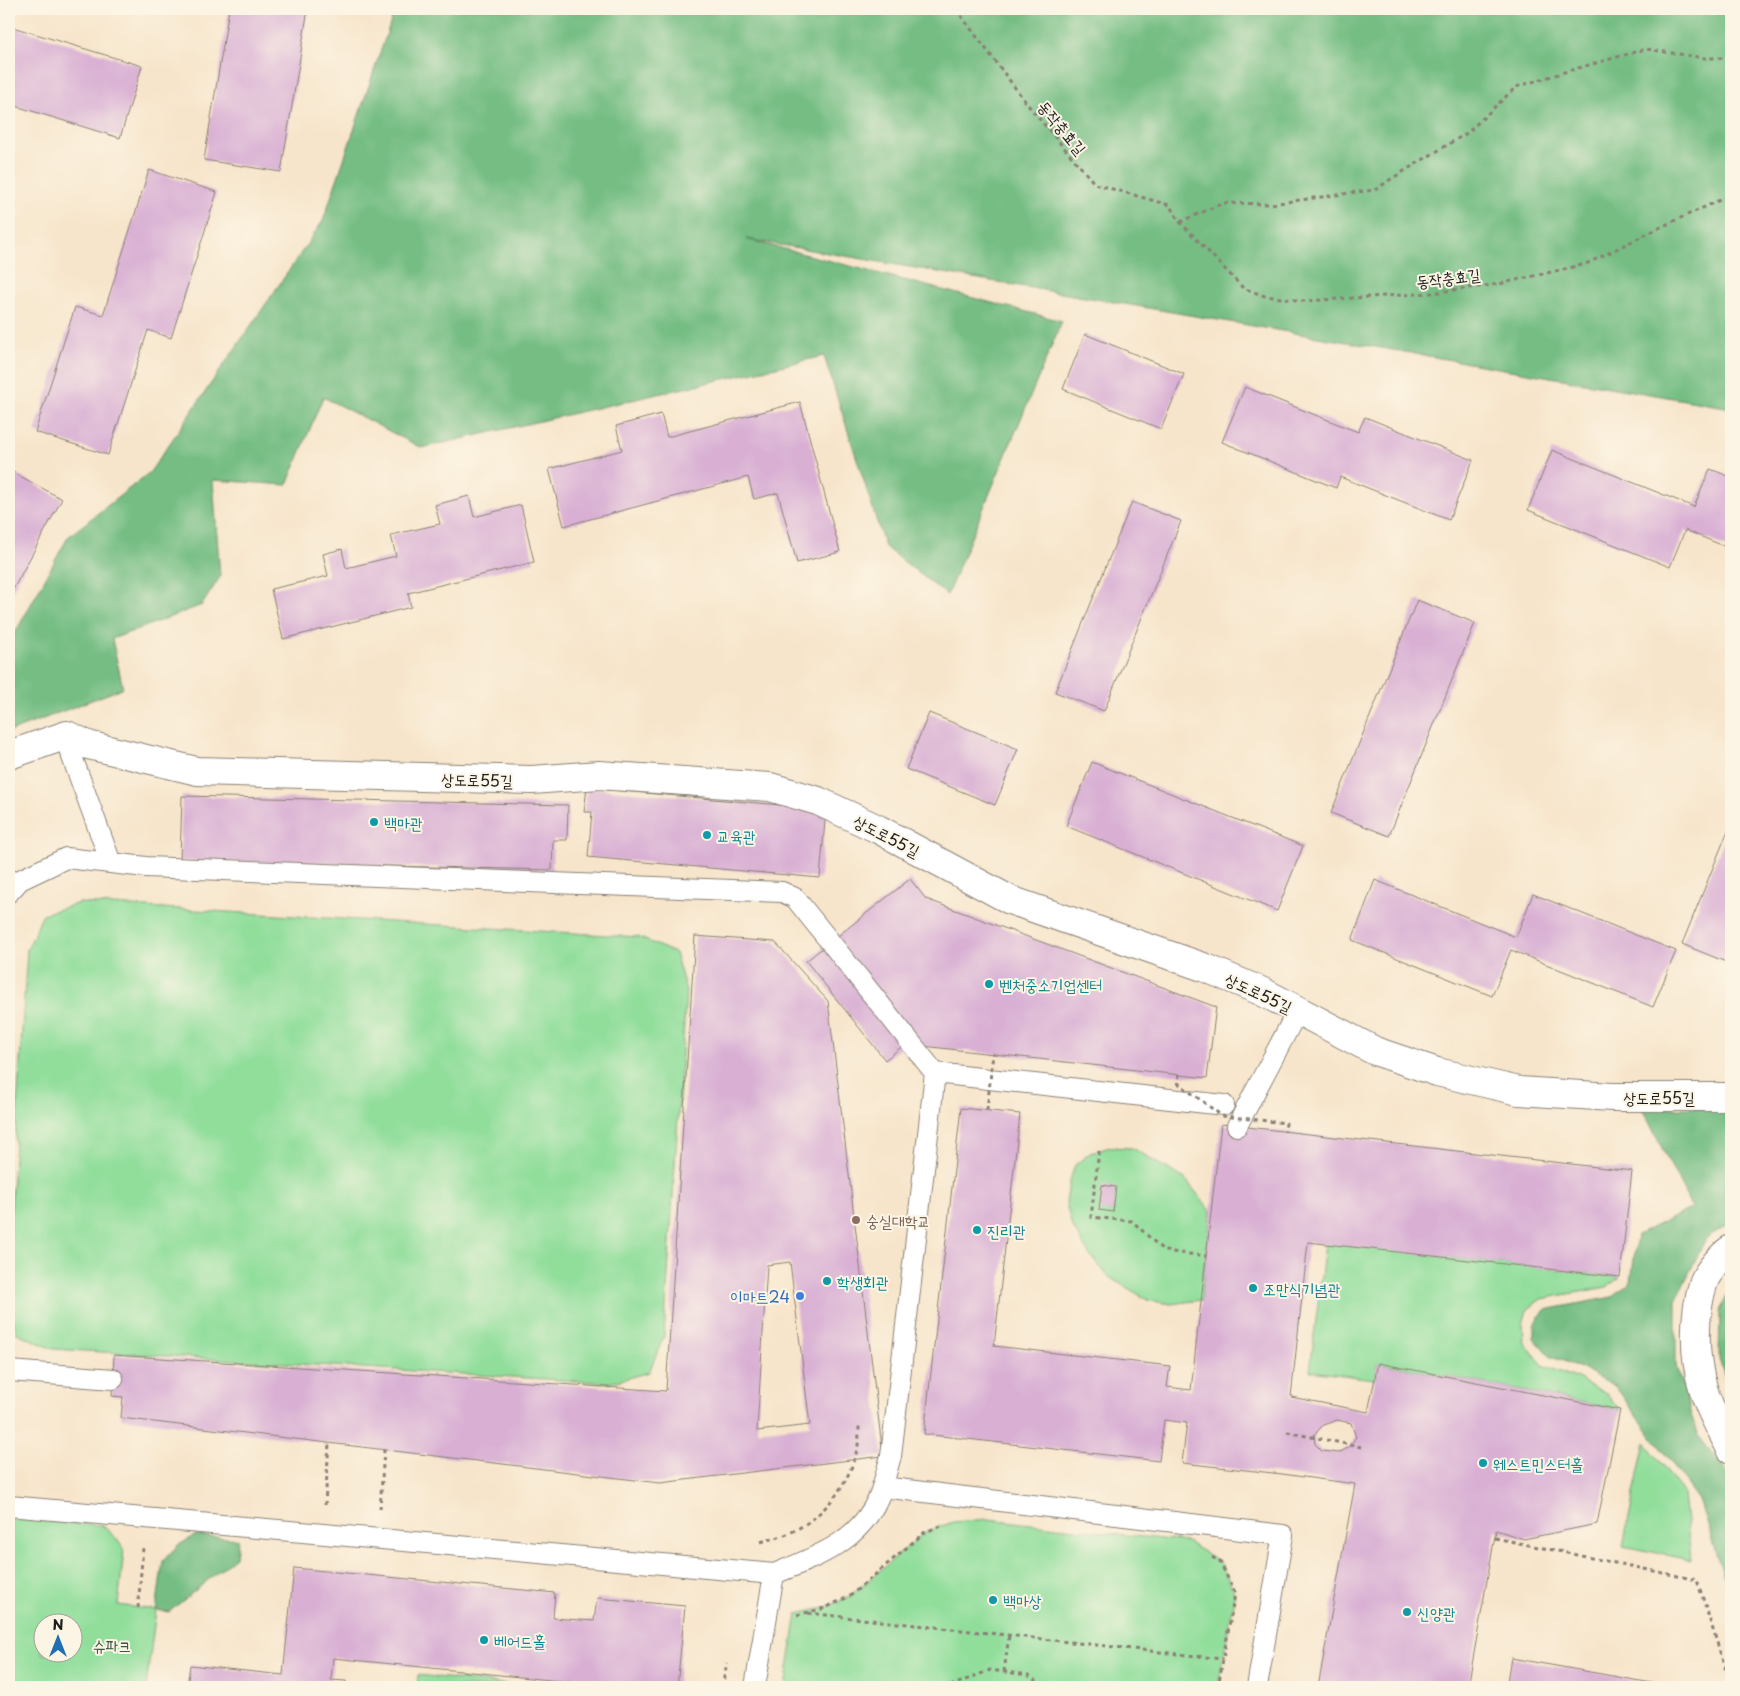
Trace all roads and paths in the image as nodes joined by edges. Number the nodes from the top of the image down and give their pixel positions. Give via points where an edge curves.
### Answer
1 (956, 9) edge
2 (1731, 58) edge
3 (1731, 195) edge
4 (1180, 222) junction
5 (64, 735) junction
6 (9, 755) edge
7 (111, 863) junction
8 (9, 892) edge
9 (1298, 1010) junction
10 (993, 1053) dead end
11 (934, 1073) junction
12 (1179, 1074) dead end
13 (1731, 1097) edge
14 (1224, 1105) dead end
15 (987, 1110) dead end
16 (1237, 1126) dead end
17 (1285, 1132) dead end
18 (1099, 1150) dead end
19 (1731, 1249) edge
20 (1206, 1256) dead end
21 (9, 1371) edge
22 (113, 1379) dead end
23 (860, 1426) dead end
24 (1287, 1432) dead end
25 (329, 1443) dead end
26 (1361, 1447) dead end
27 (384, 1450) dead end
28 (1731, 1450) edge
29 (882, 1487) junction
30 (9, 1506) edge
31 (324, 1508) dead end
32 (380, 1513) dead end
33 (146, 1518) junction
34 (952, 1522) dead end
35 (1495, 1538) dead end
36 (757, 1543) dead end
37 (1204, 1552) dead end
38 (774, 1574) junction
39 (138, 1608) dead end
40 (804, 1613) junction
41 (797, 1614) dead end
42 (1009, 1635) junction
43 (1224, 1659) junction
44 (1004, 1672) junction
45 (1731, 1686) edge
46 (755, 1687) edge
47 (951, 1687) edge
48 (1044, 1687) edge
49 (1218, 1687) edge
50 (1257, 1687) edge

1 - 4 path, 동작충효길 via 1031,109 1095,184 1169,205
2 - 4 path via 1705,58 1646,49 1571,70 1516,87 1467,133 1376,190 1271,204 1224,203
3 - 4 path, 동작충효길 via 1586,264 1499,284 1441,292 1304,301 1265,296 1243,288
5 - 6 street
5 - 7 lane
5 - 9 street, 상도로55길 via 88,745 197,771 532,780 599,775 770,787 818,801 1010,900 1206,968
7 - 8 lane via 66,858 20,880
7 - 11 lane via 782,892 795,898
9 - 13 street, 상도로55길 via 1374,1051 1437,1072 1519,1091 1612,1097
9 - 16 lane
10 - 15 path, bridge
11 - 14 lane
11 - 29 lane via 891,1456
12 - 17 path, bridge via 1178,1083 1222,1116 1286,1123
18 - 20 path via 1091,1217 1132,1222 1164,1252
19 - 28 street via 1705,1279 1698,1307 1697,1333 1703,1390
21 - 22 lane
23 - 36 path via 857,1450 835,1498 804,1526
24 - 26 path
25 - 31 path
27 - 32 path
29 - 38 lane via 862,1524 842,1542
29 - 50 lane via 1283,1535
30 - 33 lane
33 - 38 lane
33 - 39 path
34 - 40 path via 925,1532 850,1596 825,1608
35 - 45 path via 1697,1580
37 - 43 path via 1220,1562 1235,1593
38 - 46 lane
40 - 41 path
40 - 42 path
42 - 43 path
42 - 44 path
43 - 49 path
44 - 47 path via 990,1670
44 - 48 path via 1028,1675

